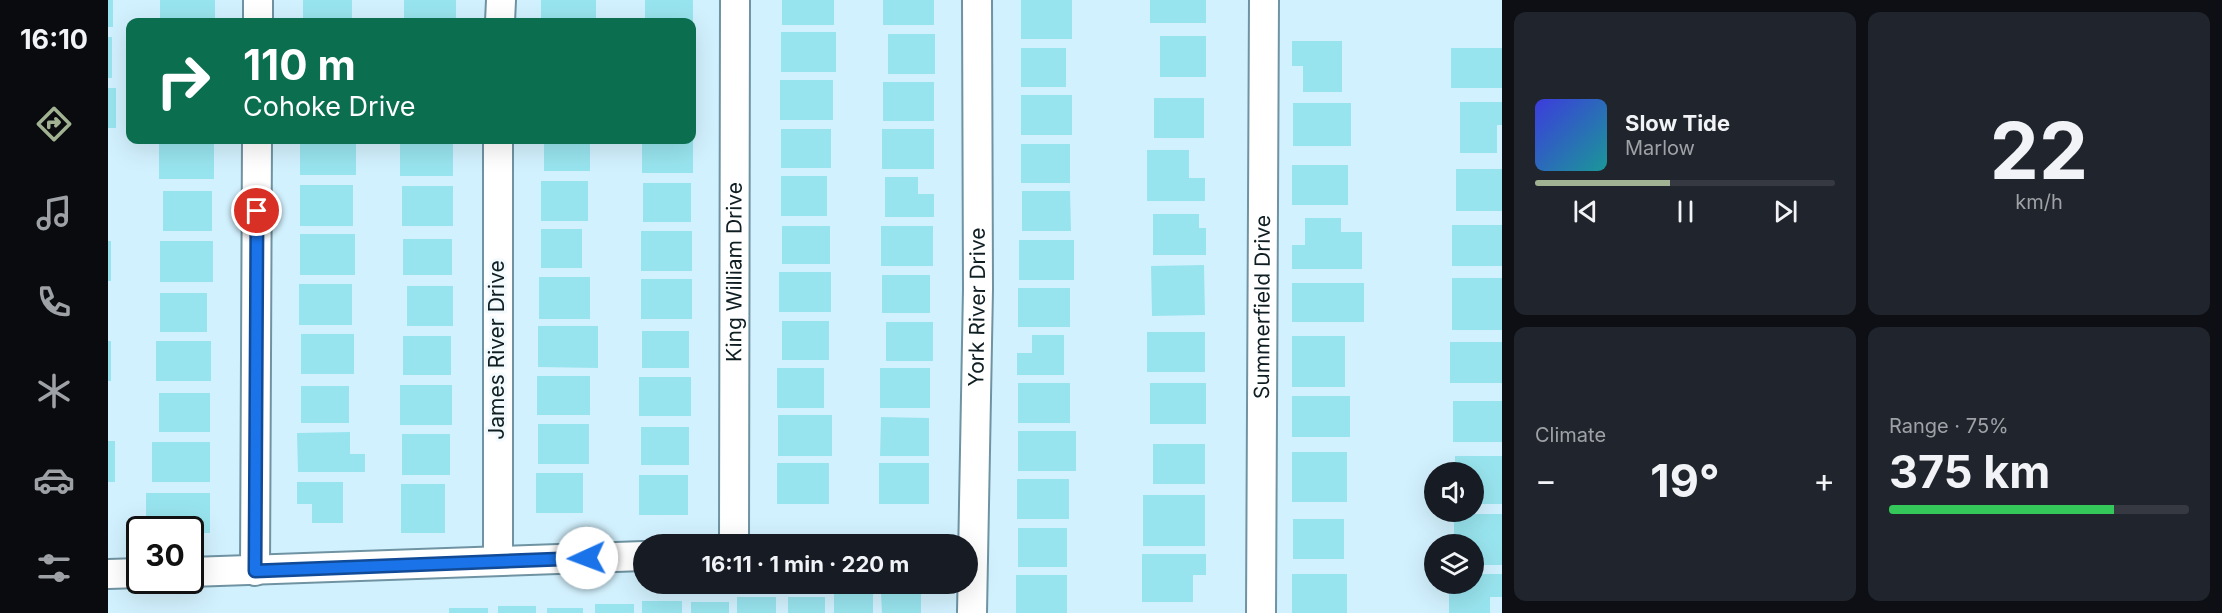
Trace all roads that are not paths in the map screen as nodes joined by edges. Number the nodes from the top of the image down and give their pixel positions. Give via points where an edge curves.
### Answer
1 (258, 0) edge
2 (501, 0) edge
3 (735, 0) edge
4 (977, 0) edge
5 (1264, 0) edge
6 (258, 18) edge
7 (500, 18) edge
8 (257, 144) edge
9 (498, 144) edge
10 (734, 534) edge
11 (971, 534) edge
12 (633, 556) edge
13 (498, 561) junction
14 (255, 571) junction
15 (204, 572) edge
16 (126, 573) edge
17 (108, 574) edge
18 (972, 594) edge
19 (972, 613) edge
20 (1261, 613) edge

1 - 6 street
2 - 7 street
3 - 10 street, King William Drive
4 - 11 street, York River Drive via 978,289
5 - 20 street, Summerfield Drive
8 - 14 street
9 - 13 street, James River Drive
12 - 13 street
13 - 14 street
14 - 15 street
16 - 17 street
18 - 19 street, York River Drive

